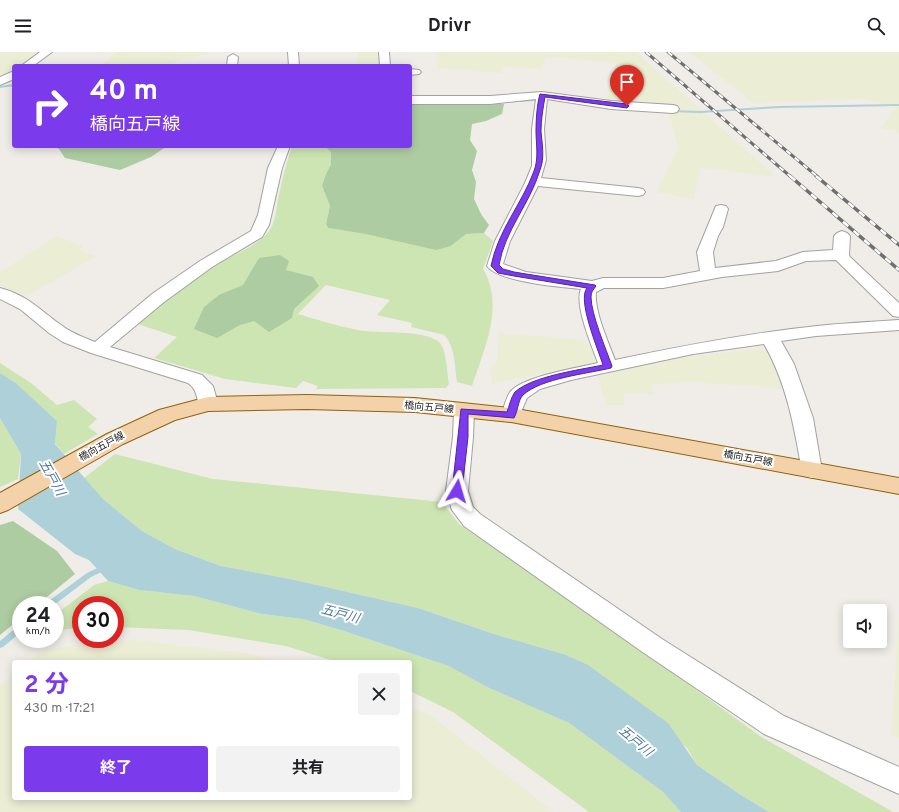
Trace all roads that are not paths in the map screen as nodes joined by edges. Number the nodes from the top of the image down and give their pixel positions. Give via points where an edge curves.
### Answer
1 (47, 52) edge
2 (293, 52) edge
3 (384, 52) edge
4 (29, 64) edge
5 (294, 64) edge
6 (386, 64) edge
7 (12, 75) edge
8 (0, 82) edge
9 (542, 95) junction
10 (412, 100) edge
11 (674, 109) dead end
12 (283, 148) edge
13 (533, 181) junction
14 (638, 192) dead end
15 (721, 208) dead end
16 (842, 236) dead end
17 (842, 255) junction
18 (708, 275) junction
19 (592, 286) junction
20 (0, 293) edge
21 (899, 312) edge
22 (899, 325) edge
23 (769, 338) junction
24 (97, 348) junction
25 (608, 366) junction
26 (208, 404) junction
27 (464, 411) junction
28 (511, 416) junction
29 (812, 471) junction
30 (899, 486) edge
31 (0, 504) edge
32 (899, 781) edge

1 - 4 street
2 - 5 street
3 - 6 street
7 - 8 street
9 - 10 street via 490,100
9 - 11 street via 611,105
9 - 13 street via 538,129 540,154 538,170
12 - 24 street via 275,168 265,216 257,234 206,264 158,298
13 - 14 street
13 - 19 street via 504,235 495,266 501,271 514,274
15 - 18 street via 705,252
16 - 17 street
17 - 18 street via 803,257 778,266
17 - 21 street via 844,260
18 - 19 street via 663,283 603,283
19 - 25 street via 587,298
20 - 24 street via 26,305 69,338
22 - 23 street via 816,331
23 - 25 street via 693,349
23 - 29 street via 785,364 803,418
24 - 26 street via 195,380 204,386
25 - 28 street via 533,385 518,395
26 - 27 main road, 橋向五戸線 via 314,402 415,405
26 - 31 main road, 橋向五戸線 via 168,415 115,439
27 - 28 main road, 橋向五戸線
27 - 32 street via 457,491 463,510 472,520 652,646 774,725
28 - 29 main road, 橋向五戸線
29 - 30 main road, 橋向五戸線

